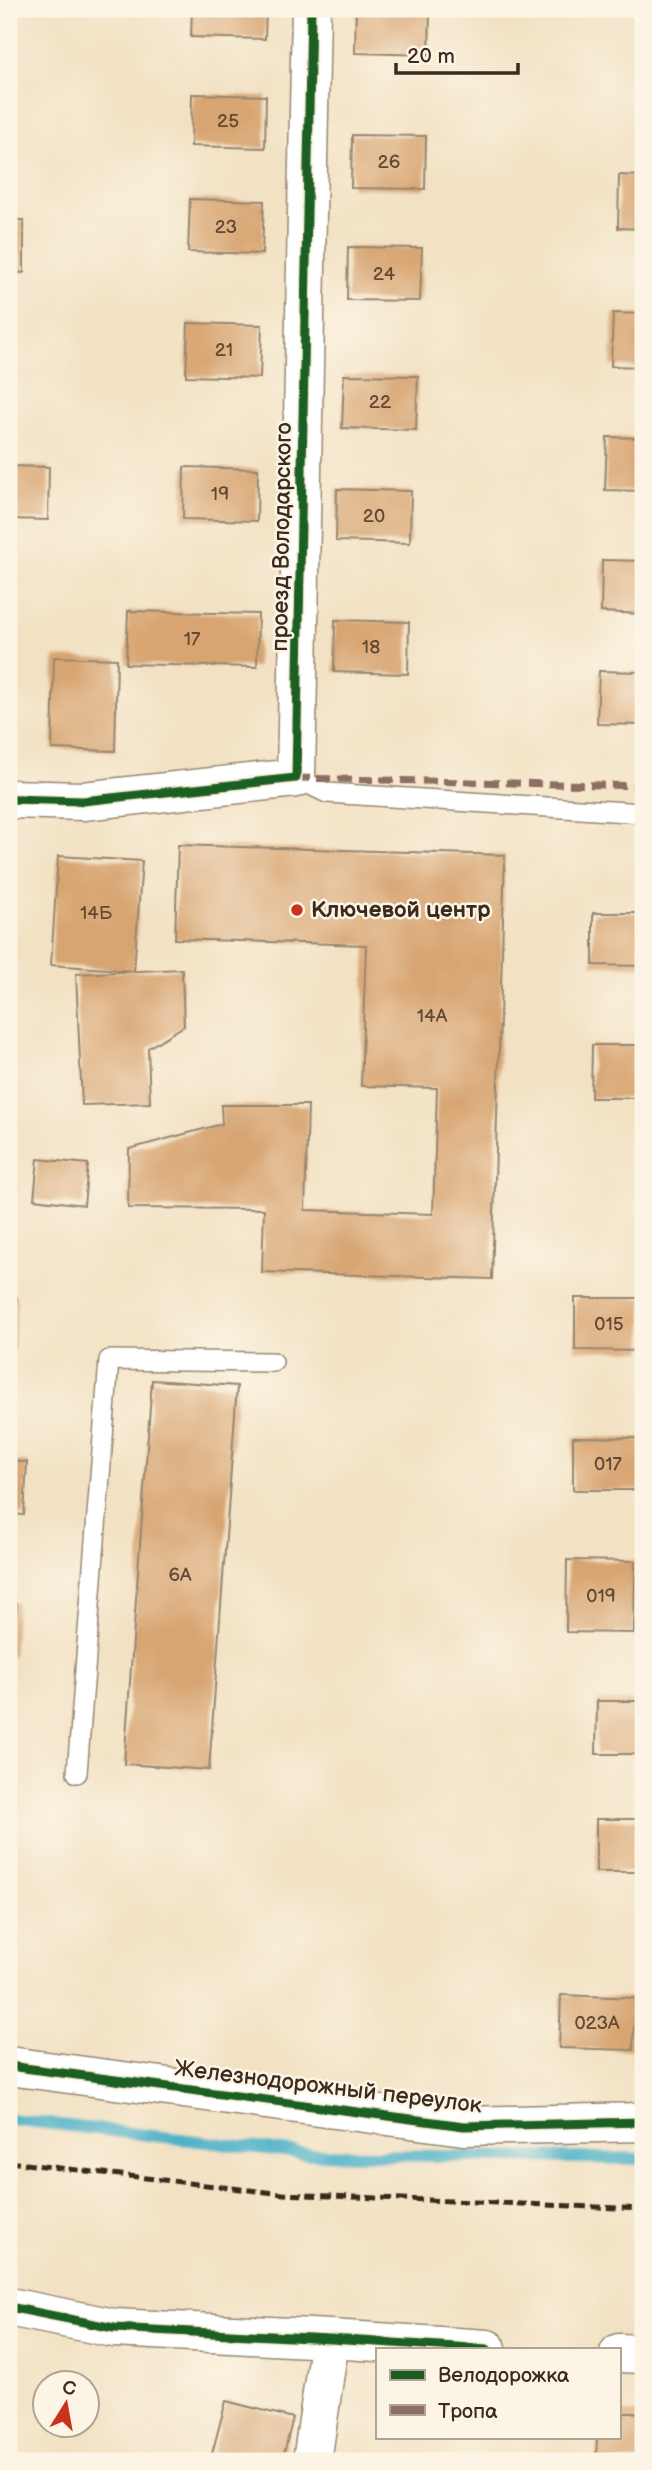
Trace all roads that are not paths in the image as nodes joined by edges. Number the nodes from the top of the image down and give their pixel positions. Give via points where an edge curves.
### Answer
1 (311, 9) edge
2 (296, 778) junction
3 (9, 799) edge
4 (643, 813) edge
5 (273, 1362) dead end
6 (77, 1773) dead end
7 (9, 2066) edge
8 (643, 2122) edge
9 (9, 2306) edge
10 (330, 2339) junction
11 (470, 2348) edge
12 (620, 2353) edge
13 (643, 2354) edge
14 (312, 2461) edge

1 - 2 street, проезд Володарского
2 - 3 street via 83,801
2 - 4 lane via 327,793
5 - 6 lane via 109,1360
7 - 8 street, Железнодорожный переулок via 464,2126
9 - 10 street via 114,2328
10 - 11 street
10 - 14 street
12 - 13 street

